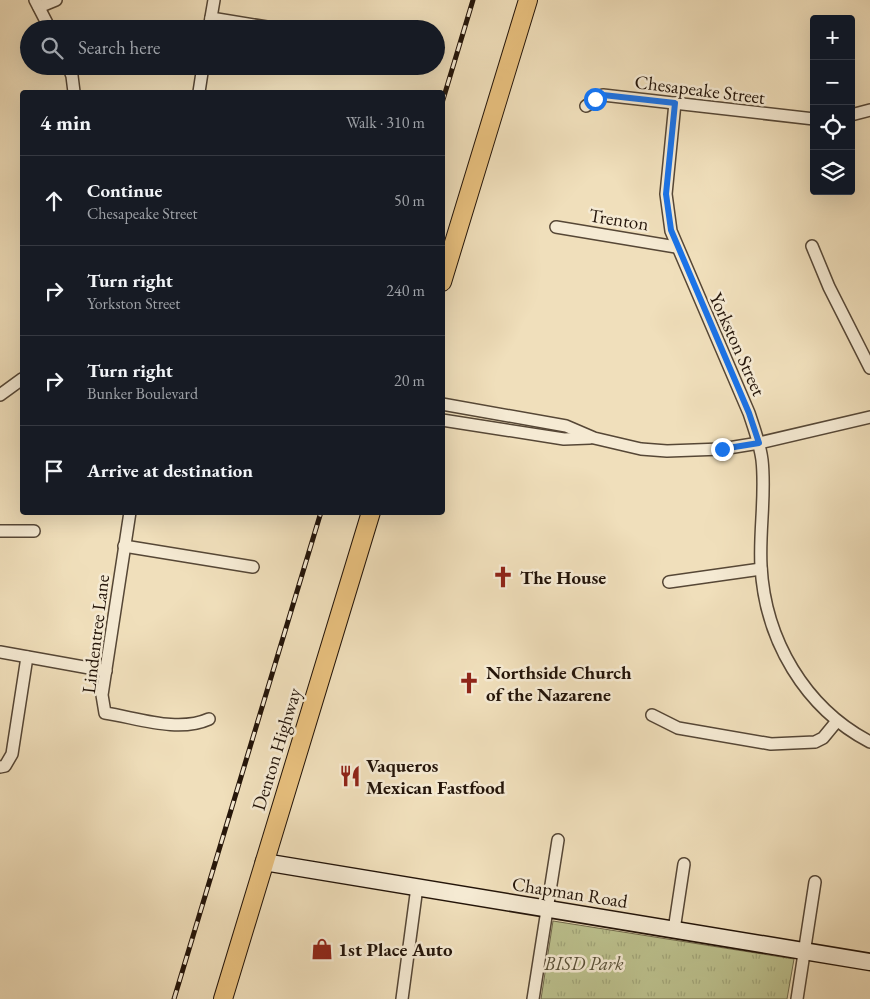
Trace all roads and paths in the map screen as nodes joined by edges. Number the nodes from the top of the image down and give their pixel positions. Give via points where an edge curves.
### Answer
1 (56, 0) edge
2 (214, 0) edge
3 (528, 0) edge
4 (37, 4) edge
5 (45, 20) edge
6 (211, 20) edge
7 (70, 75) edge
8 (202, 75) edge
9 (74, 90) edge
10 (199, 90) edge
11 (675, 103) junction
12 (586, 106) dead end
13 (870, 110) edge
14 (855, 114) edge
15 (810, 119) edge
16 (556, 227) dead end
17 (812, 246) dead end
18 (676, 247) junction
19 (445, 272) edge
20 (870, 368) edge
21 (20, 380) edge
22 (0, 395) edge
23 (445, 405) edge
24 (506, 415) junction
25 (870, 417) edge
26 (445, 420) edge
27 (503, 429) junction
28 (594, 438) junction
29 (759, 443) junction
30 (129, 515) edge
31 (370, 515) edge
32 (0, 531) edge
33 (34, 531) dead end
34 (124, 546) junction
35 (253, 567) dead end
36 (761, 569) junction
37 (669, 582) dead end
38 (0, 652) edge
39 (27, 657) junction
40 (106, 671) junction
41 (652, 716) dead end
42 (209, 719) dead end
43 (837, 721) junction
44 (870, 742) edge
45 (0, 767) edge
46 (558, 840) dead end
47 (264, 862) junction
48 (684, 864) dead end
49 (814, 882) dead end
50 (417, 888) junction
51 (546, 909) junction
52 (674, 930) junction
53 (805, 951) junction
54 (870, 962) edge
55 (223, 999) edge
56 (402, 999) edge
57 (533, 999) edge
58 (797, 999) edge

1 - 4 street
2 - 6 street
3 - 19 main road
4 - 5 street
7 - 9 street
8 - 10 street
11 - 12 street, Chesapeake Street via 603,95
11 - 15 street, Chesapeake Street
11 - 18 street, Yorkston Street via 666,194
13 - 14 street
16 - 18 street, Trenton
17 - 20 street
18 - 29 street, Yorkston Street
21 - 22 street
23 - 24 street
24 - 27 street
24 - 28 street via 566,426
25 - 29 street
26 - 27 street
27 - 28 street via 564,439
28 - 29 street via 641,449 668,451 722,449
29 - 36 street, Yorkston Street via 764,479
30 - 34 street, Lindentree Lane
31 - 47 main road, Denton Highway
32 - 33 street
34 - 35 street
34 - 40 street, Lindentree Lane
36 - 37 street
36 - 43 street, Yorkston Street via 774,632 782,652 806,689
38 - 39 street
39 - 40 street
39 - 45 street via 12,754 5,766
40 - 42 street, Lindentree Lane via 102,695 105,713 176,725 196,725
41 - 43 street via 678,728 771,744 814,742 823,738
43 - 44 street, Yorkston Street
46 - 51 street
47 - 50 street, Chapman Road
47 - 55 main road, Denton Highway
48 - 52 street
49 - 53 street
50 - 51 street, Chapman Road
50 - 56 street
51 - 52 street, Chapman Road
51 - 57 street
52 - 53 street, Chapman Road
53 - 54 street, Chapman Road
53 - 58 street

